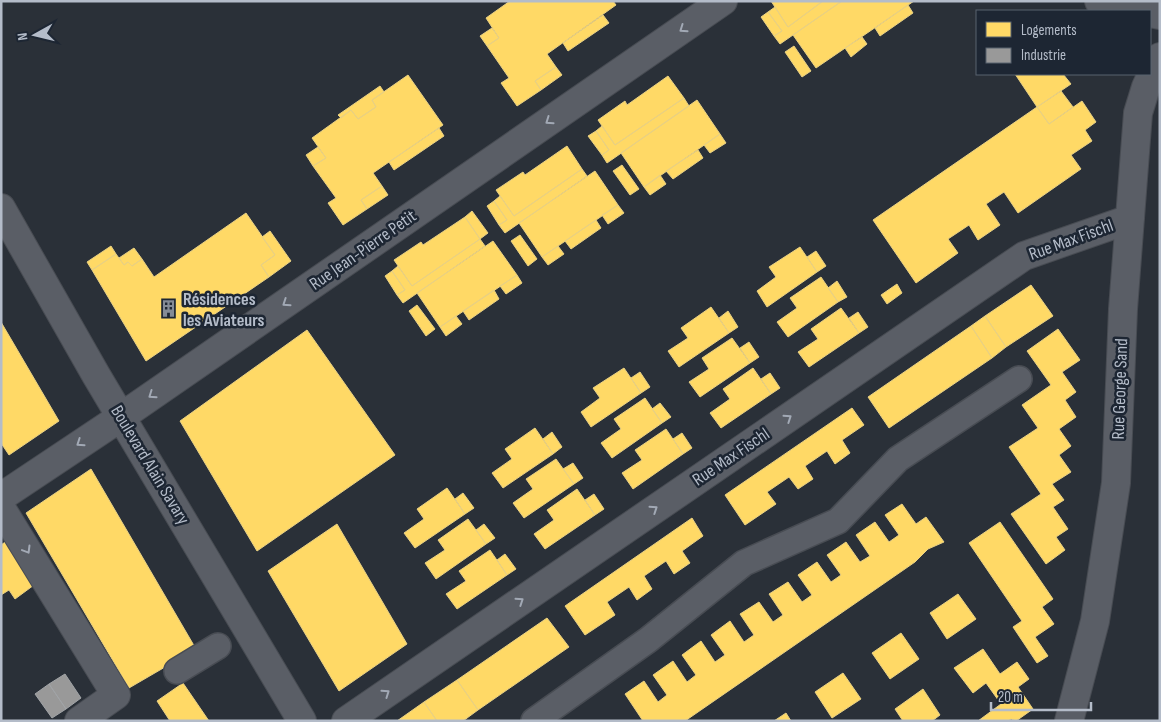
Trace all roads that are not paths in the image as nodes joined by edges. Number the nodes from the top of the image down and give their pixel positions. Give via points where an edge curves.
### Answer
1 (723, 1) edge
2 (1099, 1) edge
3 (1124, 10) edge
4 (1160, 57) edge
5 (1, 208) edge
6 (1130, 219) junction
7 (1019, 380) dead end
8 (121, 417) junction
9 (1, 497) edge
10 (1, 508) edge
11 (218, 646) dead end
12 (177, 671) dead end
13 (79, 721) edge
14 (302, 721) edge
15 (346, 721) edge
16 (534, 721) edge
17 (1069, 721) edge

1 -> 8 street, Rue Jean-Pierre Petit
2 - 3 street
4 - 6 street, Rue George Sand via 1138,113
5 - 8 street, Boulevard Alain Savary
15 -> 6 street, Rue Max Fischl via 1024,256
6 - 17 street, Rue George Sand via 1116,483 1095,621
7 - 16 street via 898,458 838,522 744,563 648,640
8 -> 9 street, Rue Jean-Pierre Petit
8 - 14 street, Boulevard Alain Savary
10 -> 13 street via 116,695
11 - 12 street

